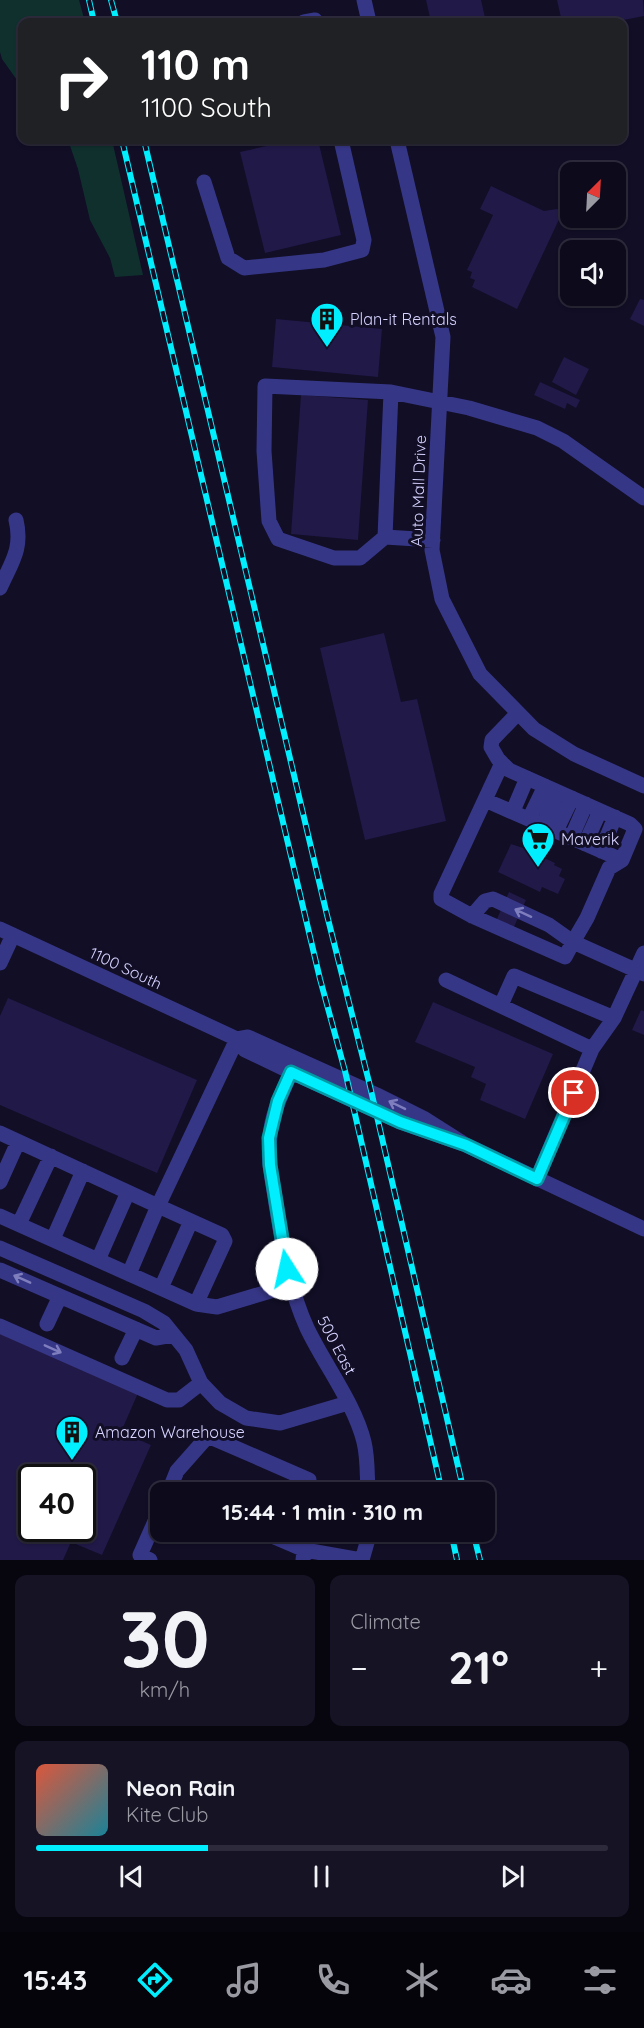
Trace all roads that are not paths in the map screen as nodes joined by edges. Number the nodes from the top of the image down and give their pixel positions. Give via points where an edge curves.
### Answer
1 (364, 0) edge
2 (368, 18) edge
3 (342, 144) edge
4 (398, 144) edge
5 (204, 182) dead end
6 (391, 392) junction
7 (439, 403) junction
8 (644, 498) edge
9 (16, 520) dead end
10 (385, 537) junction
11 (433, 540) junction
12 (0, 588) edge
13 (519, 713) junction
14 (502, 763) junction
15 (527, 778) junction
16 (644, 786) edge
17 (572, 798) junction
18 (485, 800) junction
19 (513, 811) junction
20 (615, 817) junction
21 (543, 825) junction
22 (578, 841) junction
23 (601, 851) junction
24 (622, 860) junction
25 (472, 916) junction
26 (6, 932) edge
27 (573, 942) junction
28 (644, 953) edge
29 (0, 963) edge
30 (640, 972) edge
31 (446, 980) dead end
32 (501, 1005) junction
33 (614, 1018) junction
34 (237, 1039) junction
35 (592, 1049) junction
36 (291, 1072) junction
37 (0, 1133) edge
38 (18, 1142) junction
39 (466, 1145) junction
40 (51, 1156) junction
41 (83, 1171) junction
42 (537, 1179) junction
43 (0, 1182) edge
44 (128, 1192) junction
45 (158, 1206) junction
46 (0, 1216) edge
47 (191, 1221) junction
48 (19, 1224) junction
49 (644, 1229) edge
50 (53, 1239) junction
51 (0, 1248) edge
52 (98, 1260) junction
53 (0, 1270) edge
54 (129, 1274) junction
55 (291, 1285) junction
56 (161, 1288) junction
57 (60, 1296) junction
58 (196, 1304) junction
59 (47, 1324) dead end
60 (0, 1326) edge
61 (136, 1329) junction
62 (173, 1335) junction
63 (122, 1358) dead end
64 (201, 1383) junction
65 (348, 1403) junction
66 (173, 1482) edge
67 (309, 1482) edge
68 (367, 1482) edge
69 (150, 1532) edge
70 (281, 1542) edge
71 (367, 1542) edge
72 (304, 1555) edge
73 (150, 1560) edge
74 (362, 1560) edge

1 - 2 street
3 - 5 street via 364,240 362,249 324,260 244,268 228,258
4 - 7 street, Auto Mall Drive via 443,337
6 - 7 street
6 - 10 street
6 - 10 street via 265,386 269,521 278,539 334,558 360,558
7 - 8 street via 537,428 563,441
7 - 11 street, Auto Mall Drive
9 - 12 street via 20,536
10 - 11 street
11 - 13 street, Auto Mall Drive via 442,599 480,674
13 - 14 street via 492,740 491,747
13 - 16 street, Auto Mall Drive via 534,729 574,754
14 - 15 street
14 - 18 street
15 - 17 street
15 - 19 street
17 - 20 street
17 - 21 street
17 - 21 street
17 - 22 street
18 - 19 street
18 - 25 street via 441,894 441,899
19 - 21 street
20 - 23 street
20 - 24 street via 636,829
21 - 22 street
22 - 23 street
23 - 24 street
24 - 27 street via 609,868
25 - 27 street via 565,957
27 -> 25 street via 549,925 493,898
26 - 29 street
26 - 34 street, 1100 South
27 - 30 street
28 - 30 street
30 - 33 street
31 - 32 street
32 - 33 street via 514,976
32 - 35 street
33 - 35 street
34 - 36 street, 1100 South via 245,1050
39 -> 34 street, 1100 South via 340,1077 248,1037
34 - 45 street
35 - 42 street
36 - 39 street, 1100 South via 400,1122
36 - 55 street, 500 East via 273,1115 269,1152
37 - 38 street
38 - 40 street
38 - 43 street
39 - 42 street, 1100 South
40 - 41 street
40 - 48 street
41 - 44 street
41 - 50 street
42 - 49 street, 1100 South
44 - 45 street
44 - 52 street
45 - 47 street
45 - 54 street
46 - 48 street
47 - 56 street
47 - 58 street via 222,1235 225,1241
48 - 50 street
50 - 52 street
51 - 62 street via 144,1311 164,1323
52 - 54 street
57 -> 53 street
54 - 56 street
55 - 58 street via 218,1307
55 - 65 street, 500 East via 312,1338
56 - 58 street
57 - 59 street
57 - 61 street
60 -> 64 street via 167,1400 179,1400
61 - 62 street via 156,1338
61 - 63 street
62 - 64 street via 186,1350
64 - 65 street via 220,1403 246,1418 280,1423
65 - 68 street, 500 East via 364,1443
66 - 67 street via 177,1471 208,1436
69 - 73 street via 140,1555
70 - 72 street
71 - 74 street
72 - 74 street

